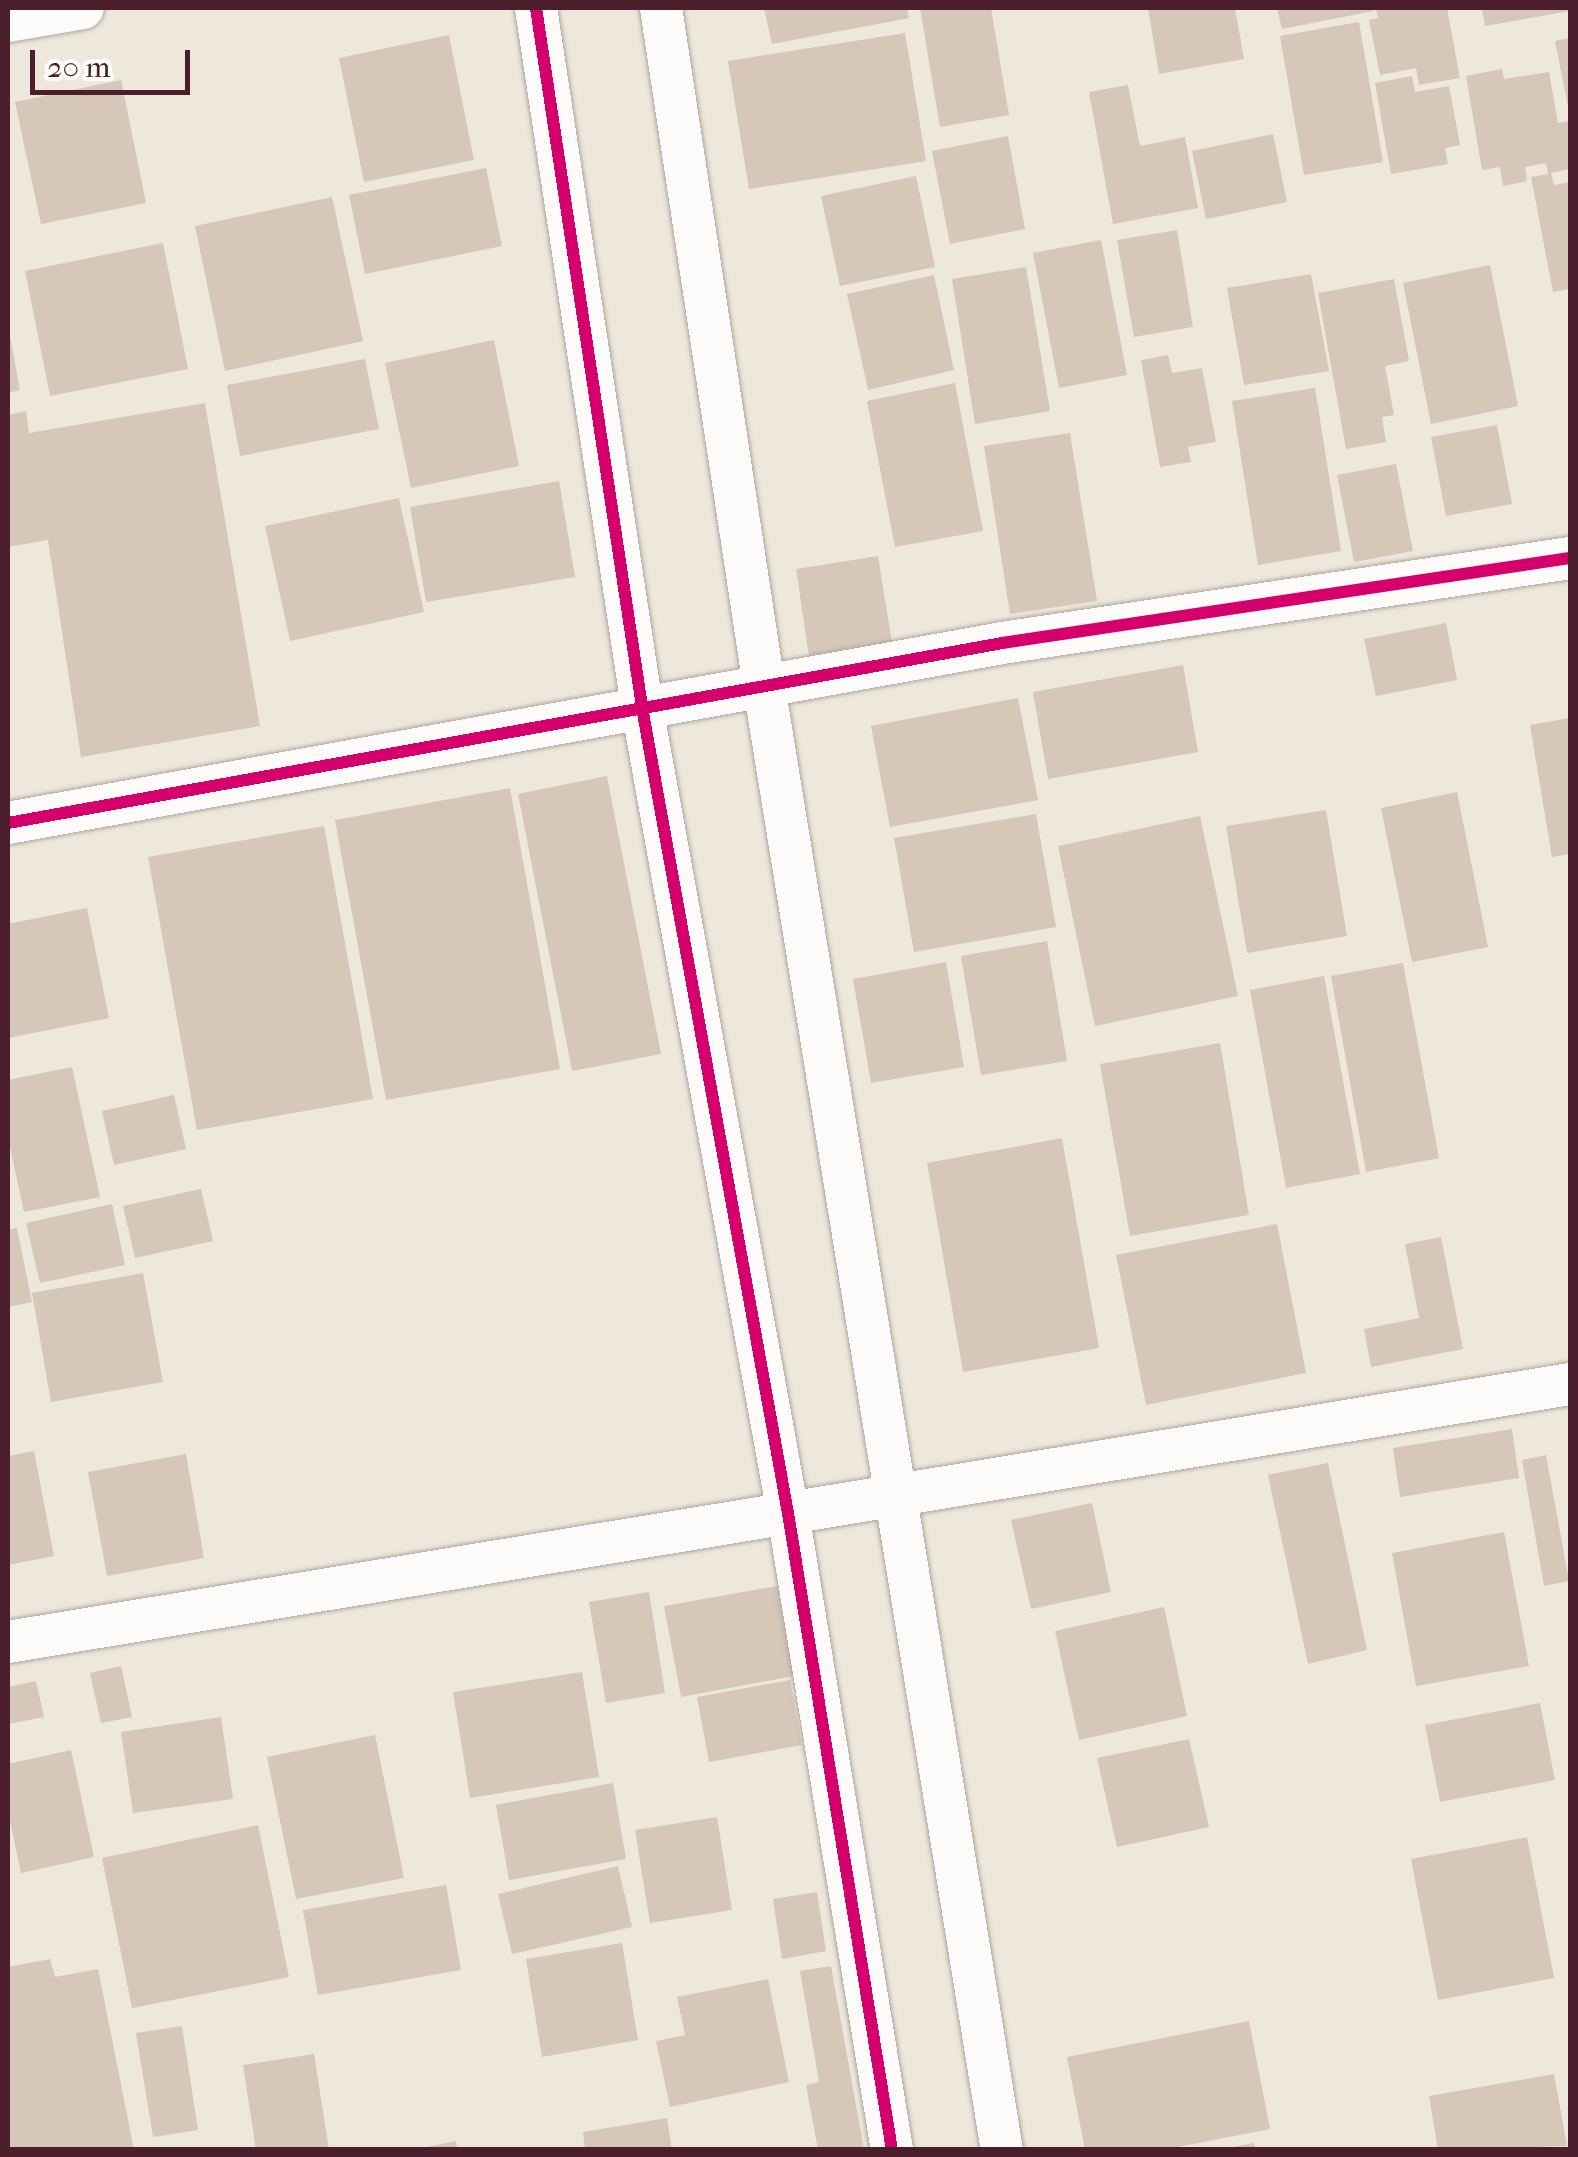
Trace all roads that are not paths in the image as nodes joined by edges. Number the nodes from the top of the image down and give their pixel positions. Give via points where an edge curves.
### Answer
1 (83, 8) edge
2 (536, 8) edge
3 (661, 8) edge
4 (8, 21) edge
5 (1570, 558) edge
6 (764, 686) junction
7 (643, 713) junction
8 (8, 823) edge
9 (1570, 1384) edge
10 (896, 1496) junction
11 (788, 1513) junction
12 (8, 1642) edge
13 (892, 2150) edge
14 (1002, 2150) edge

1 - 4 street
2 - 7 street
3 - 6 street
5 - 6 street
6 - 7 street
6 - 10 street
7 - 8 street
7 - 11 street
9 - 10 street
10 - 11 street
10 - 14 street
11 - 12 street
11 - 13 street

